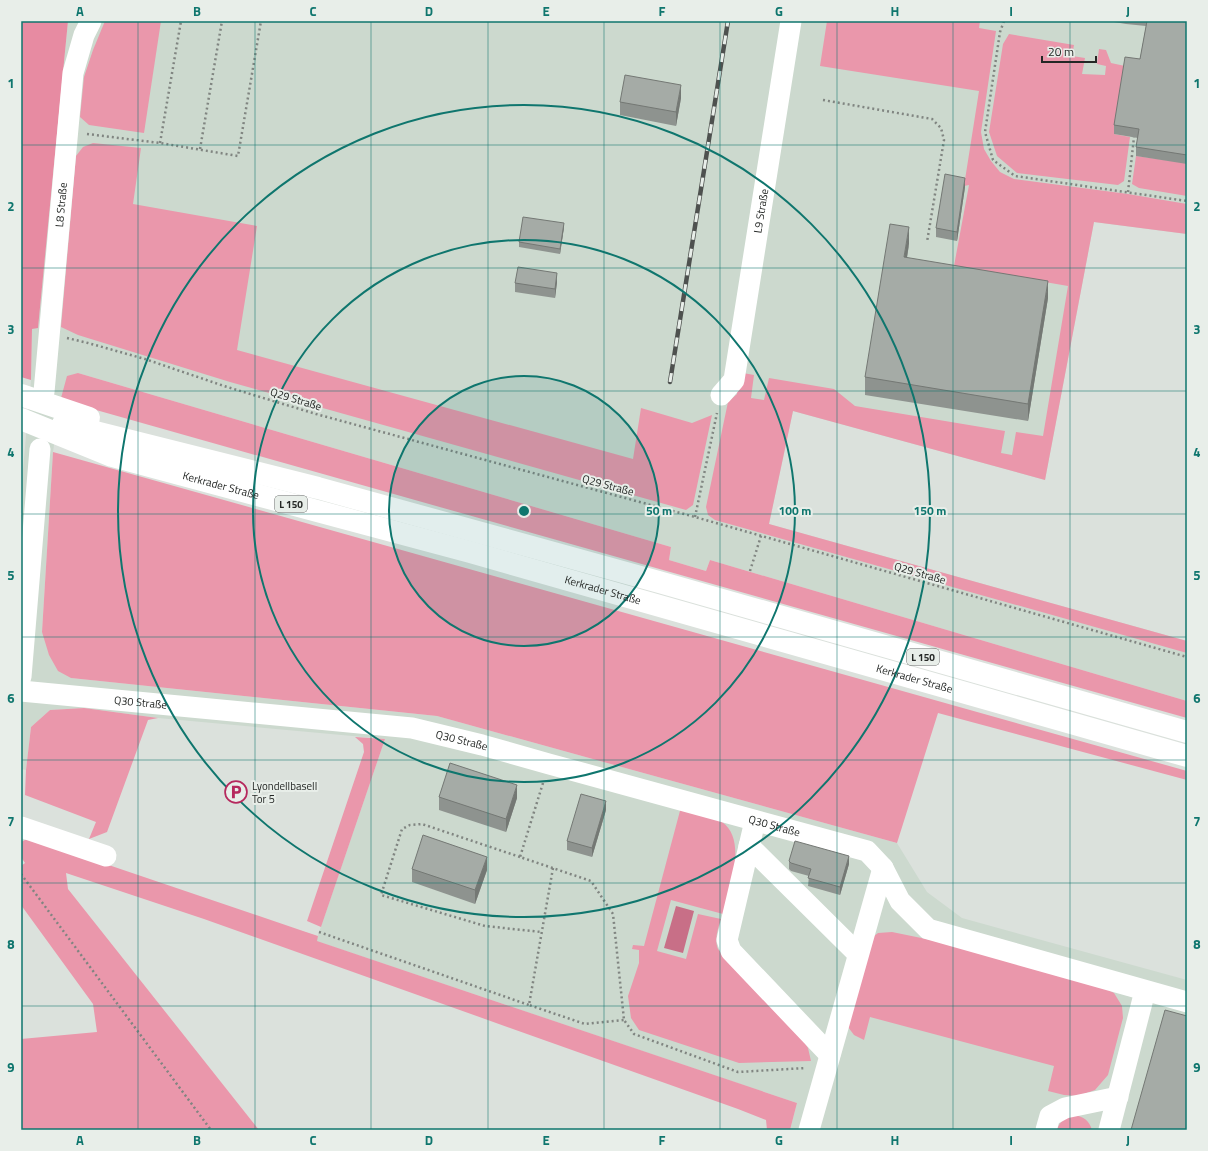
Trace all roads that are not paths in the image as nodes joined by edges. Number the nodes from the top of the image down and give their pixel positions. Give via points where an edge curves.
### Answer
1 (91, 21) edge
2 (791, 21) edge
3 (44, 392) dead end
4 (21, 395) edge
5 (721, 395) road end
6 (21, 414) edge
7 (21, 419) edge
8 (21, 434) edge
9 (40, 449) dead end
10 (112, 456) junction
11 (318, 488) junction
12 (21, 677) edge
13 (21, 691) edge
14 (1187, 732) edge
15 (1187, 756) edge
16 (755, 821) junction
17 (21, 827) edge
18 (749, 846) junction
19 (106, 856) dead end
20 (883, 868) junction
21 (858, 954) junction
22 (1145, 991) junction
23 (1187, 1002) edge
24 (828, 1061) junction
25 (1118, 1097) junction
26 (809, 1130) edge
27 (1046, 1130) edge
28 (1109, 1130) edge

1 - 3 street, L8 Straße via 73,72
2 - 5 street, L9 Straße via 734,380
4 - 11 highway
6 - 11 highway, Kerkrader Straße / L 150
7 - 10 highway, Kerkrader Straße / L 150
8 - 10 highway
9 - 12 street
10 - 15 highway, Kerkrader Straße / L 150 via 478,554
11 - 14 highway, Kerkrader Straße / L 150
13 - 16 street, Q30 Straße via 412,728
16 - 18 street
16 - 20 street, Q30 Straße via 867,851
17 - 19 street
18 - 21 street
18 - 24 street via 727,940 731,951
20 - 21 street
20 - 22 street, Q30 Straße via 900,901 928,929
21 - 24 street
22 - 23 street, Q30 Straße
22 - 25 street
24 - 26 street
25 - 27 street via 1065,1108 1050,1116
25 - 28 street

